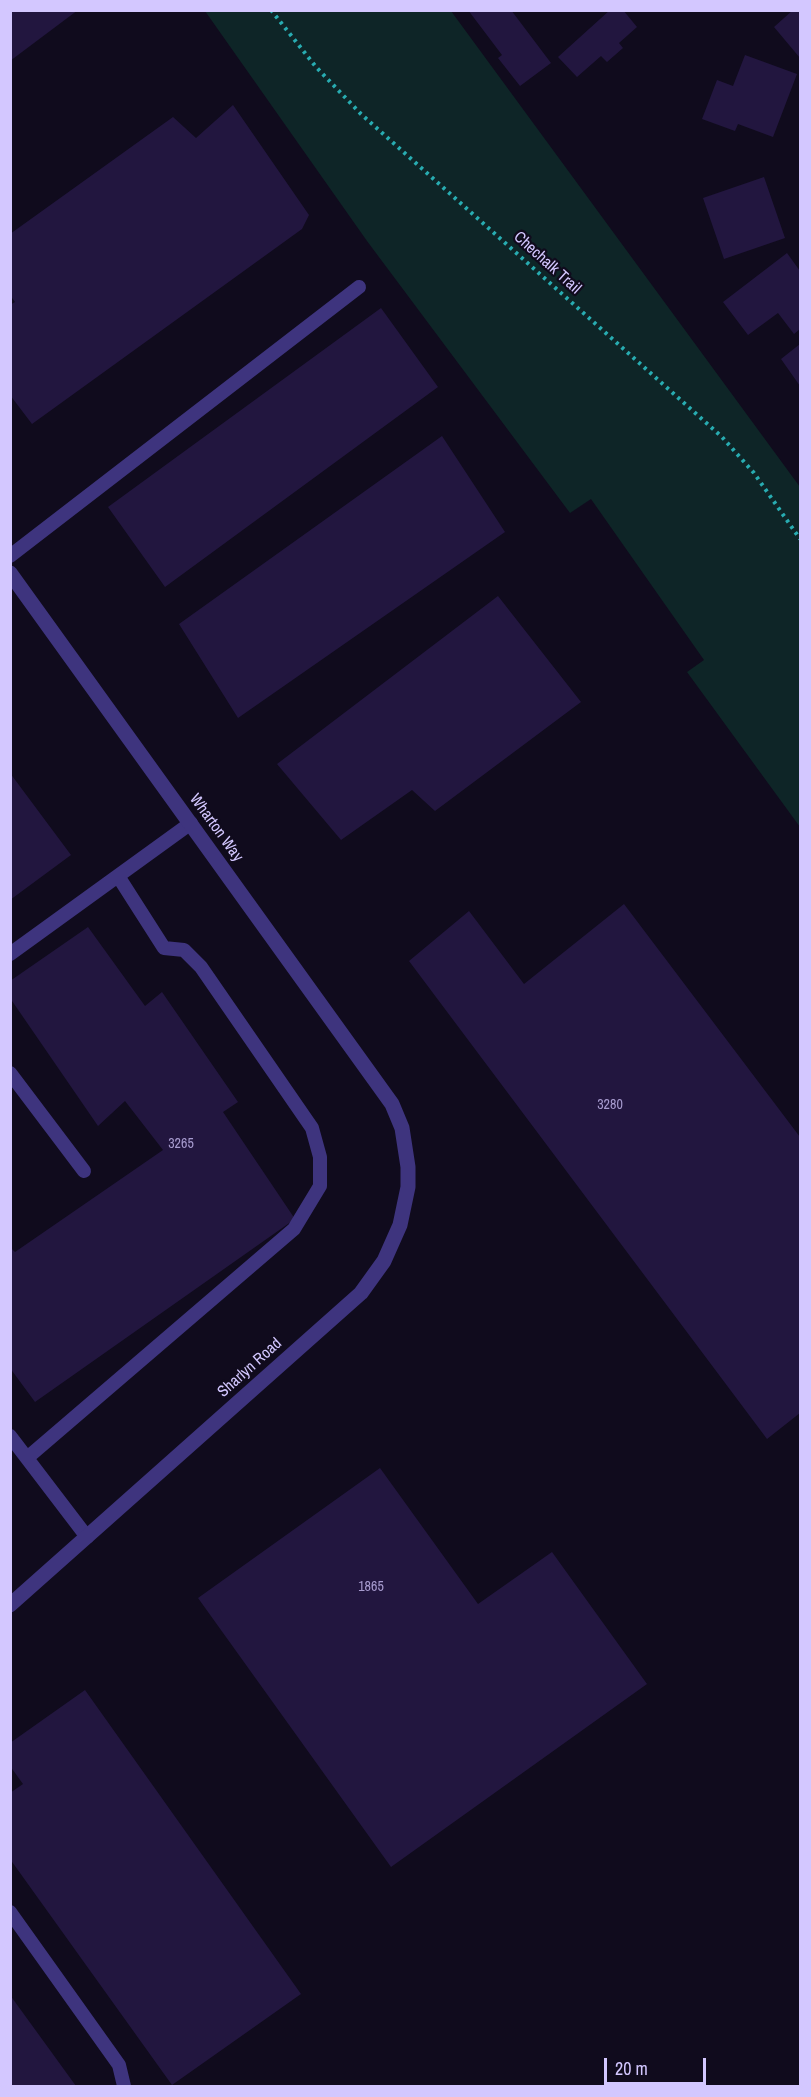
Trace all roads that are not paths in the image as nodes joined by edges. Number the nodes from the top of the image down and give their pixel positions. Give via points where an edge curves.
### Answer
1 (359, 287) dead end
2 (10, 556) edge
3 (10, 573) edge
4 (190, 823) junction
5 (118, 876) junction
6 (10, 954) edge
7 (10, 1072) edge
8 (392, 1104) joint
9 (84, 1171) dead end
10 (10, 1436) edge
11 (27, 1458) junction
12 (87, 1537) junction
13 (10, 1605) edge
14 (10, 1912) edge
15 (124, 2086) edge

1 - 2 lane
3 - 4 street, Wharton Way
4 - 5 lane
4 - 8 street, Wharton Way
5 - 6 lane
5 - 11 lane via 164,948 184,950 201,967 312,1128 320,1157 320,1186 294,1230
7 - 9 lane
8 - 12 street, Sharlyn Road via 402,1128 408,1186 393,1244 374,1277 347,1306
10 - 11 lane
11 - 12 lane
12 - 13 street, Sharlyn Road
14 - 15 lane via 118,2065

